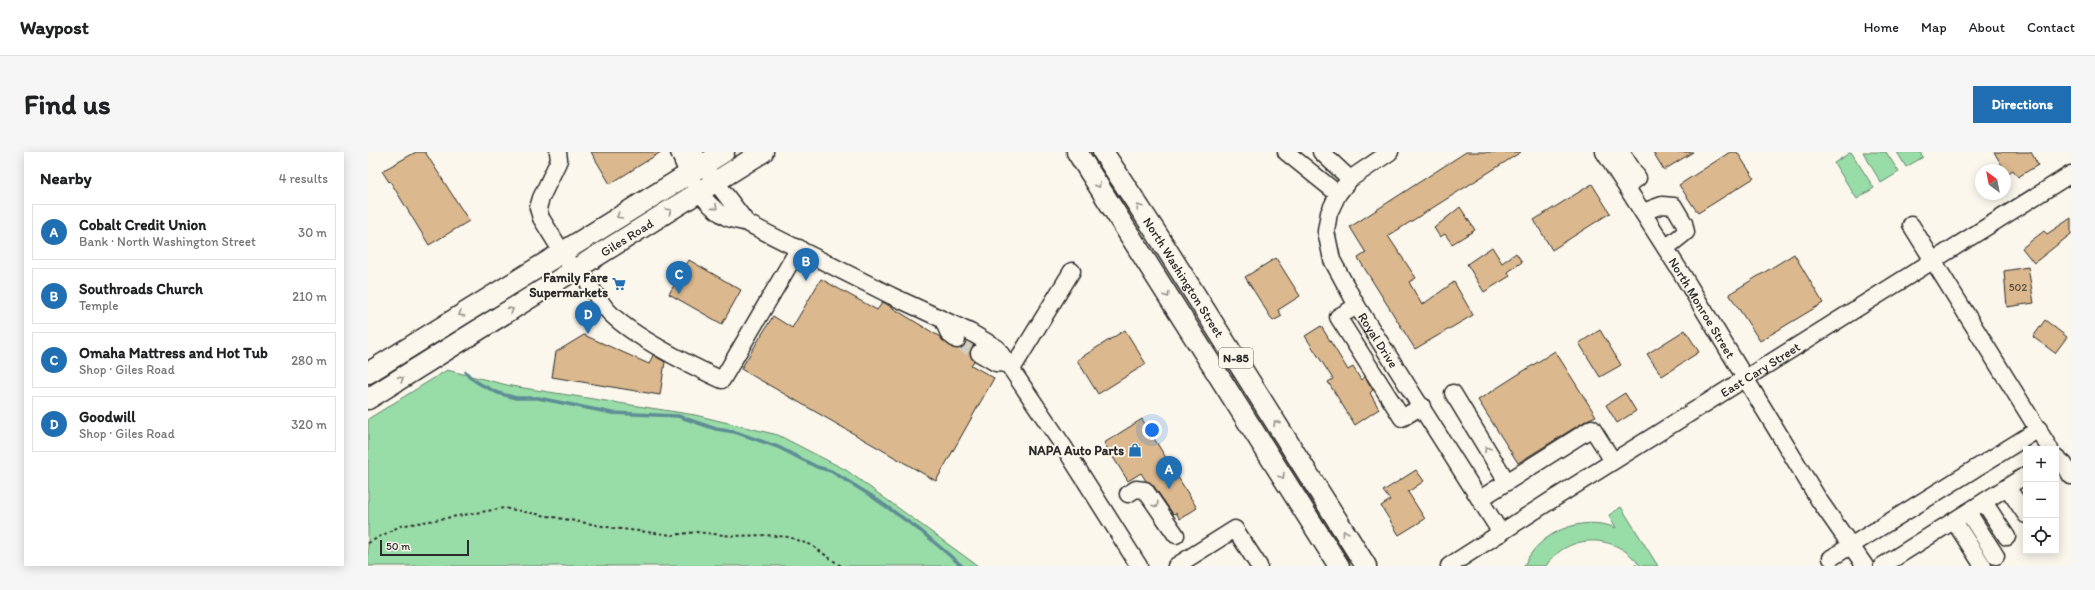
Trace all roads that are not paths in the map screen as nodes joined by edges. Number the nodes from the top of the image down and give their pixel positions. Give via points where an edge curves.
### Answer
1 (558, 152) edge
2 (679, 152) edge
3 (724, 152) edge
4 (764, 152) edge
5 (1077, 152) edge
6 (1103, 152) edge
7 (1286, 152) edge
8 (1321, 152) edge
9 (1390, 152) edge
10 (1615, 155) edge
11 (699, 158) edge
12 (2071, 174) edge
13 (688, 175) junction
14 (1350, 179) junction
15 (716, 181) junction
16 (698, 193) junction
17 (1338, 194) junction
18 (1643, 212) junction
19 (747, 223) junction
20 (1911, 225) dead end
21 (799, 248) junction
22 (1666, 248) junction
23 (561, 252) junction
24 (1934, 261) junction
25 (576, 269) junction
26 (1072, 271) dead end
27 (1357, 306) junction
28 (943, 320) junction
29 (957, 340) tunnel mouth
30 (979, 353) tunnel mouth
31 (1010, 367) junction
32 (368, 373) edge
33 (1746, 378) junction
34 (1453, 393) dead end
35 (368, 399) edge
36 (1422, 406) junction
37 (2038, 429) junction
38 (2048, 446) edge
39 (2059, 460) edge
40 (1613, 461) junction
41 (2071, 476) edge
42 (2023, 477) edge
43 (1507, 482) junction
44 (2007, 487) junction
45 (1128, 494) dead end
46 (1480, 500) junction
47 (1984, 502) junction
48 (2023, 511) edge
49 (1968, 512) junction
50 (1954, 521) junction
51 (1501, 533) junction
52 (1176, 535) dead end
53 (2007, 537) dead end
54 (1850, 546) junction
55 (1996, 556) dead end
56 (1830, 558) dead end
57 (1139, 566) edge
58 (1176, 566) edge
59 (1259, 566) edge
60 (1339, 566) edge
61 (1366, 566) edge
62 (1449, 566) edge
63 (1865, 566) edge
64 (1882, 566) edge
65 (1983, 566) edge

1 - 23 street via 559,160 538,208 540,218
2 - 13 street
3 - 11 main road, Giles Road
4 - 15 main road, Giles Road
5 -> 60 main road, North Washington Street / N-85
61 -> 6 main road, North Washington Street / N-85 via 1162,240
7 - 17 street
8 - 14 street
9 - 14 street, Royal Drive
10 - 18 street, North Monroe Street via 1626,186
11 - 13 main road, Giles Road
11 - 15 street
12 - 24 street, East Cary Street
13 - 16 street
13 -> 23 main road, Giles Road
14 - 17 street, Royal Drive
15 - 16 main road, Giles Road
15 - 19 street
16 -> 19 street via 727,218
25 -> 16 main road, Giles Road
17 - 27 street, Royal Drive via 1329,213 1326,231 1332,260
18 - 22 street, North Monroe Street
18 - 22 street via 1662,205 1674,206 1686,232
19 - 21 street
20 - 24 street
21 - 25 street via 722,380 634,332 610,314
21 - 28 street
22 - 33 street, North Monroe Street
23 - 25 street
23 -> 32 main road, Giles Road
24 - 33 street, East Cary Street
24 - 37 street
35 -> 25 main road, Giles Road
26 - 31 street
27 - 36 street, Royal Drive
27 - 36 street via 1338,317 1402,418
28 - 29 street via 950,334
28 - 31 street via 997,348
30 - 31 street via 996,363
31 - 57 street
33 - 40 street, East Cary Street
33 - 54 street, North Monroe Street
43 -> 34 street
36 - 46 street, Royal Drive
37 - 38 street
37 - 54 street
39 - 41 street
40 - 43 street via 1592,428
40 - 51 street, East Cary Street
42 - 44 street
43 - 46 street
44 - 47 street
44 - 48 street
45 -> 52 street via 1136,489 1144,490
46 - 51 street, Royal Drive
47 - 49 street
47 - 53 street
49 - 50 street
49 - 55 street
50 - 64 street
50 - 65 street
51 - 62 street, East Cary Street
54 - 56 street
54 - 63 street, North Monroe Street
58 - 59 street via 1235,529

